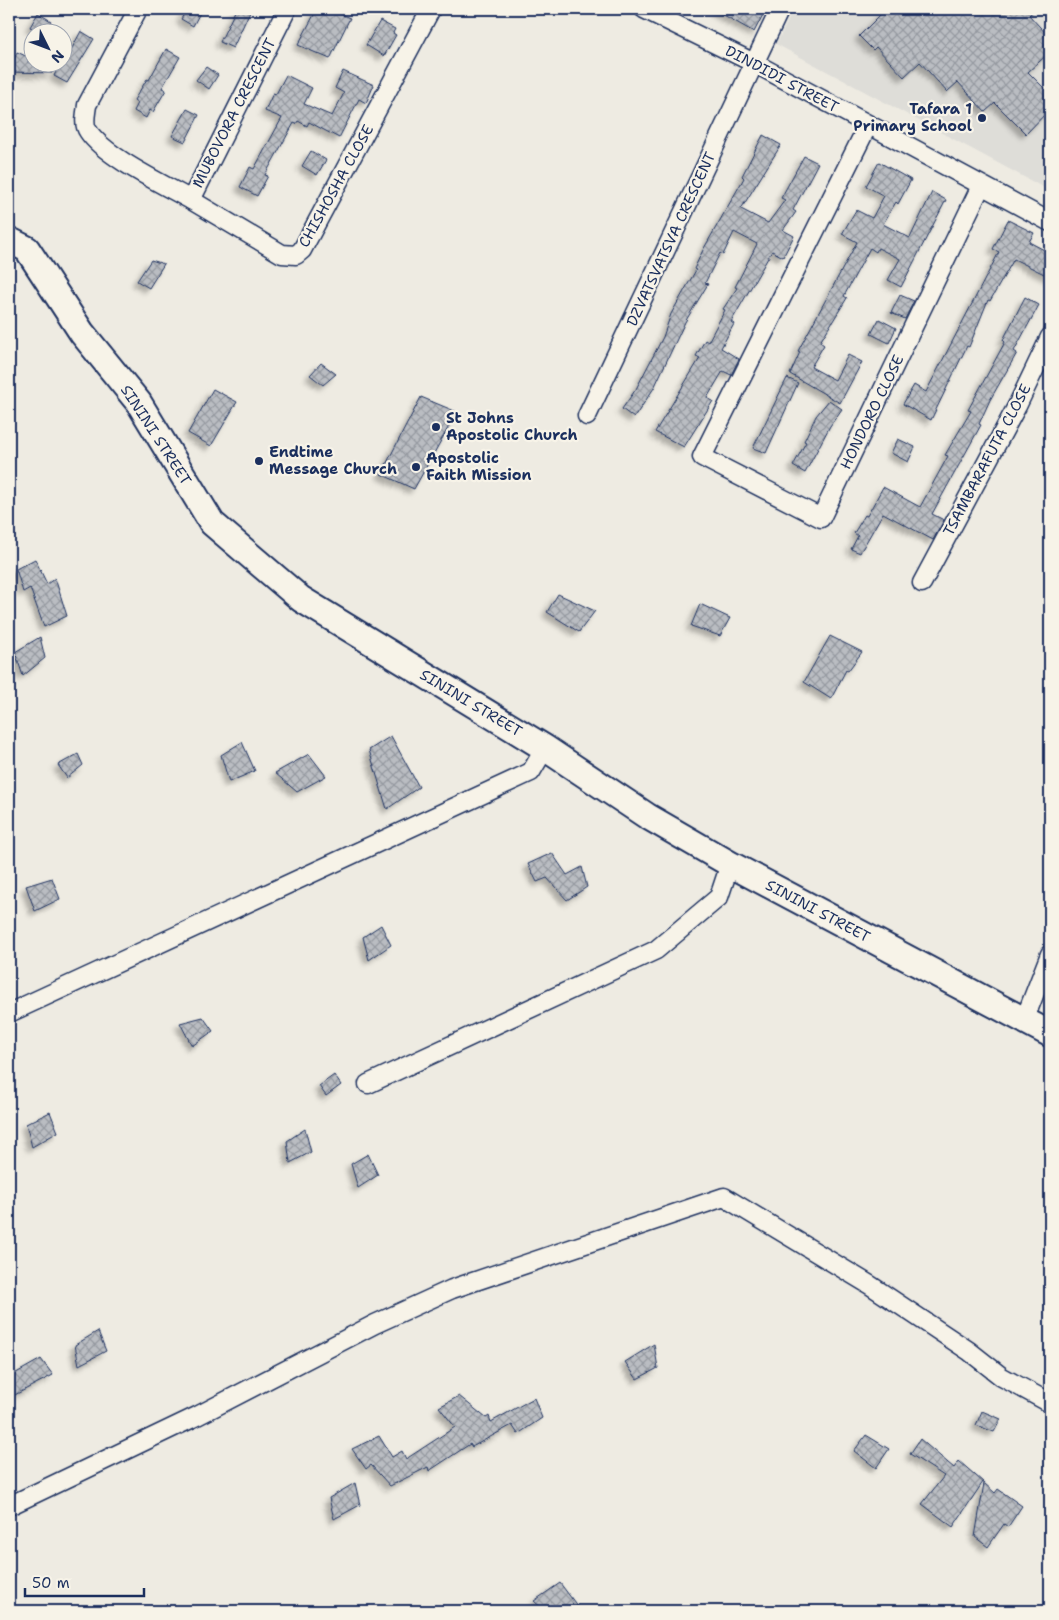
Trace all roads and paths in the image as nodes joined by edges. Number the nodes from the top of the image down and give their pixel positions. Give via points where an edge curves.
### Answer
1 (138, 9) edge
2 (287, 9) edge
3 (431, 9) edge
4 (644, 9) edge
5 (780, 9) edge
6 (754, 63) junction
7 (868, 126) junction
8 (981, 186) junction
9 (190, 200) junction
10 (1050, 222) edge
11 (9, 240) edge
12 (1050, 337) edge
13 (587, 416) dead end
14 (922, 583) dead end
15 (545, 748) junction
16 (730, 864) junction
17 (1050, 954) edge
18 (9, 1013) edge
19 (1024, 1021) junction
20 (1050, 1034) edge
21 (368, 1084) dead end
22 (1050, 1403) edge
23 (9, 1506) edge

1 - 9 street, MUBOVORA CRESCENT via 87,105 87,130 115,156
2 - 9 street, MUBOVORA CRESCENT
3 - 9 street, CHISHOSHA CLOSE via 302,250 296,255 282,254
4 - 6 street, DINDIDI STREET
5 - 6 street, DZVATSVATSVA CRESCENT
6 - 7 street, DINDIDI STREET
6 - 13 street, DZVATSVATSVA CRESCENT
7 - 8 street, DINDIDI STREET
7 - 8 street, HONDORO CLOSE via 702,456 821,518
8 - 10 street, DINDIDI STREET
11 - 15 street, SININI STREET via 27,249 82,333 139,403 212,523 301,599
12 - 14 street, TSAMBARAFUTA CLOSE via 1018,406
15 - 16 street, SININI STREET via 647,816
15 - 18 street via 531,772
16 - 19 street, SININI STREET
16 - 21 street via 720,897 656,950
17 - 19 street
19 - 20 street, SININI STREET
22 - 23 street via 1002,1377 870,1285 724,1197 452,1289

